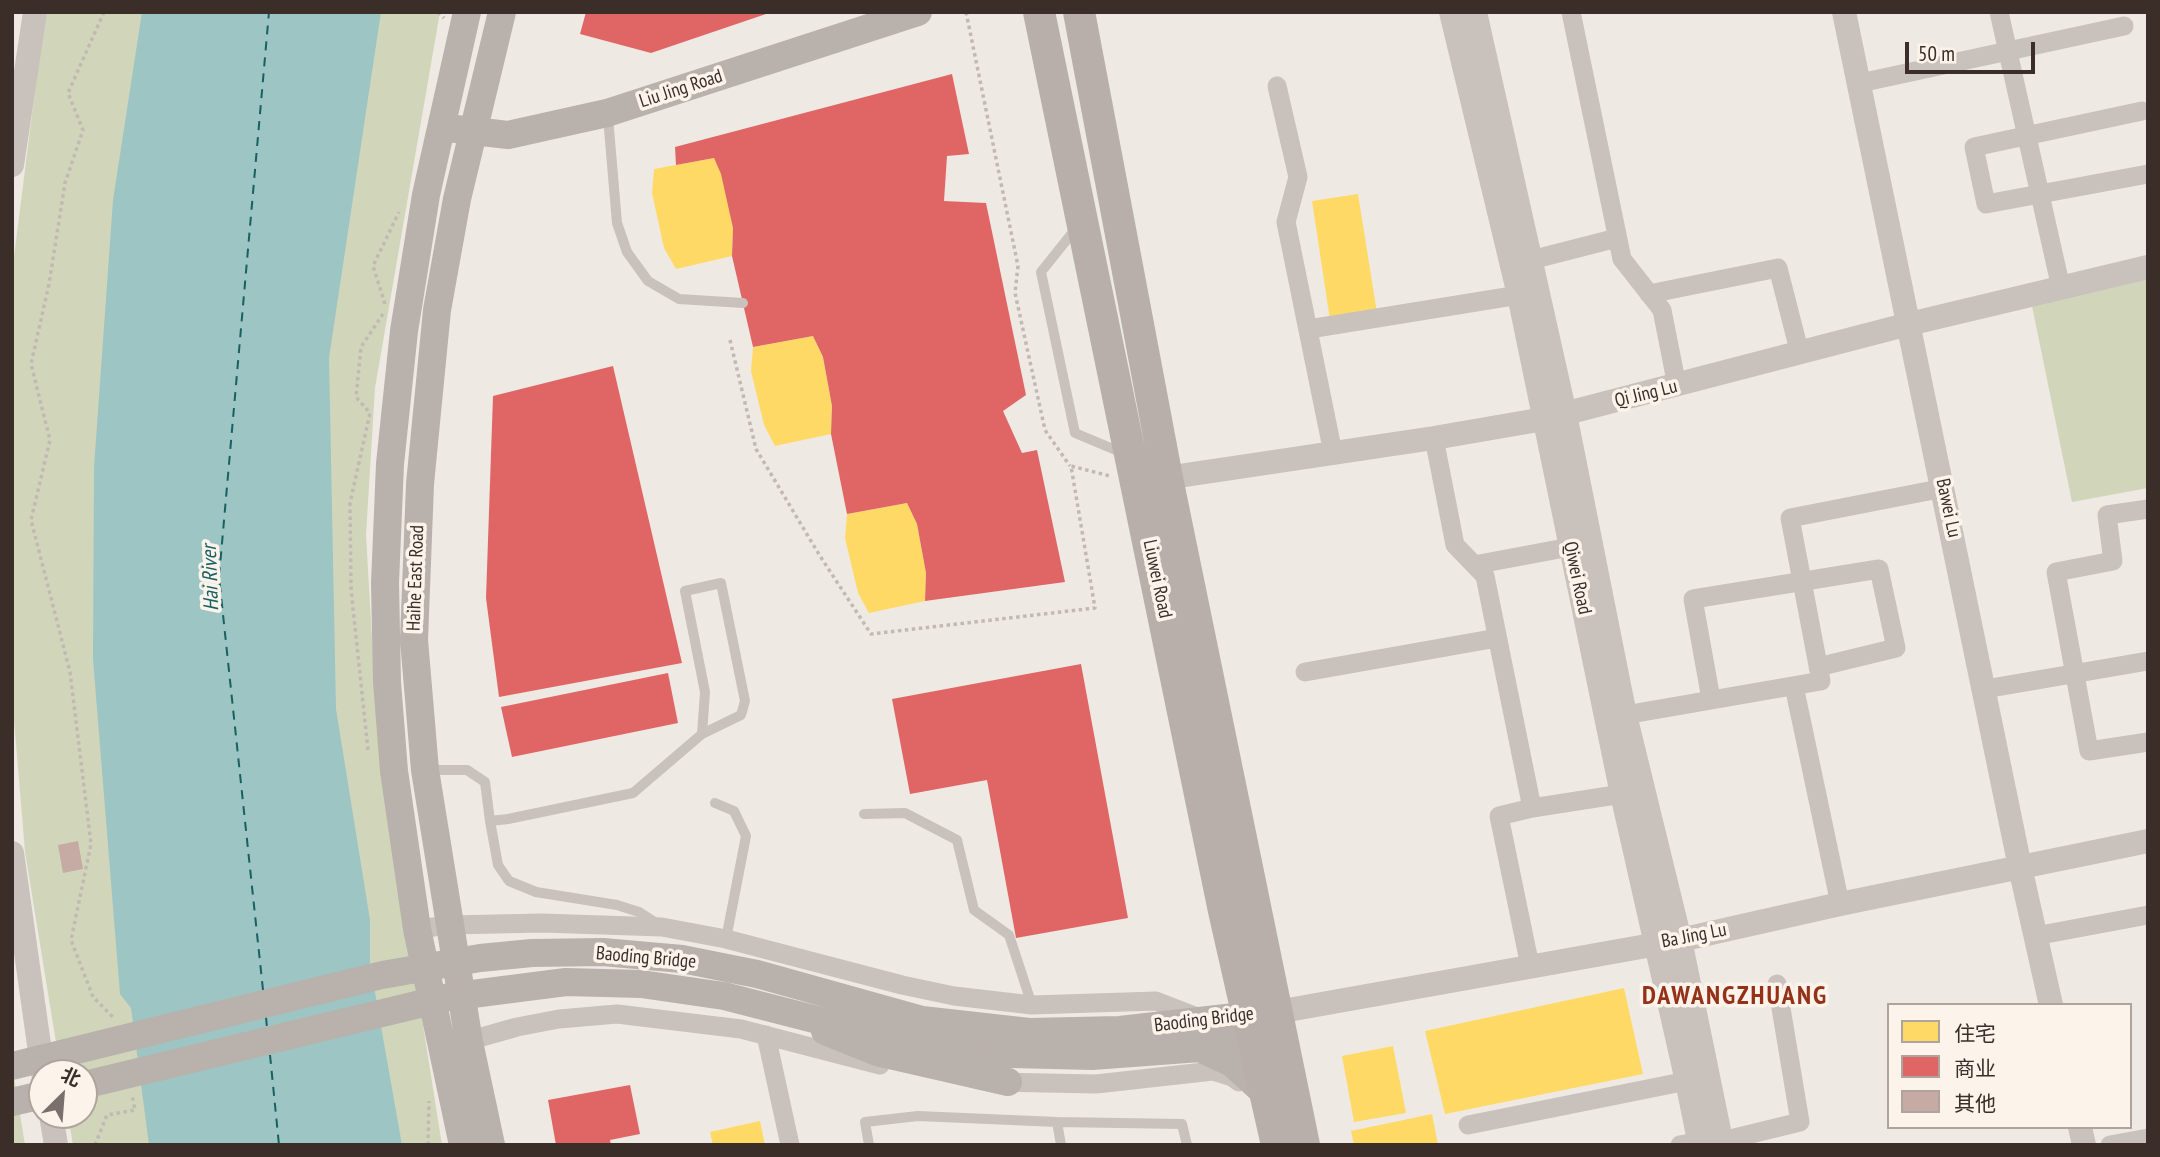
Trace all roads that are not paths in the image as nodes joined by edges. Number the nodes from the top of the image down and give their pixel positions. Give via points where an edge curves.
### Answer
1 (35, 12) edge
2 (467, 12) edge
3 (502, 12) edge
4 (918, 12) edge
5 (1040, 12) edge
6 (1079, 12) edge
7 (1451, 12) edge
8 (1475, 12) edge
9 (1571, 12) edge
10 (1844, 12) edge
11 (1999, 12) edge
12 (2124, 26) dead end
13 (2008, 51) junction
14 (1860, 83) junction
15 (1277, 86) dead end
16 (2142, 111) dead end
17 (607, 113) junction
18 (440, 126) junction
19 (473, 132) junction
20 (2027, 136) junction
21 (12, 165) edge
22 (2148, 174) edge
23 (2040, 194) junction
24 (1081, 222) junction
25 (1617, 238) junction
26 (1531, 260) junction
27 (2148, 267) edge
28 (2061, 288) junction
29 (1649, 294) junction
30 (1519, 295) junction
31 (743, 303) dead end
32 (1909, 324) junction
33 (1309, 329) junction
34 (1800, 354) junction
35 (1677, 386) junction
36 (1555, 416) junction
37 (1434, 438) junction
38 (1333, 453) junction
39 (1145, 472) junction
40 (1944, 488) junction
41 (2148, 509) edge
42 (1570, 547) junction
43 (1474, 565) junction
44 (1802, 581) junction
45 (1497, 638) junction
46 (2148, 661) edge
47 (1818, 667) junction
48 (1305, 671) dead end
49 (2074, 673) junction
50 (1794, 685) junction
51 (1985, 689) junction
52 (1711, 699) junction
53 (1625, 715) junction
54 (702, 734) junction
55 (2148, 742) edge
56 (425, 770) junction
57 (1622, 794) junction
58 (715, 803) dead end
59 (1532, 807) junction
60 (864, 814) dead end
61 (490, 821) junction
62 (2148, 841) edge
63 (12, 853) edge
64 (2020, 867) junction
65 (1840, 904) junction
66 (2148, 915) edge
67 (450, 925) junction
68 (662, 927) junction
69 (417, 929) junction
70 (2035, 936) junction
71 (726, 939) junction
72 (1680, 940) junction
73 (1655, 944) junction
74 (1530, 966) junction
75 (1777, 985) dead end
76 (2051, 1003) edge
77 (1030, 1018) junction
78 (1258, 1022) junction
79 (765, 1035) junction
80 (456, 1045) junction
81 (1200, 1048) junction
82 (41, 1059) edge
83 (972, 1063) junction
84 (12, 1066) edge
85 (1687, 1080) junction
86 (98, 1082) edge
87 (1008, 1082) junction
88 (1267, 1095) junction
89 (1056, 1122) junction
90 (1468, 1125) dead end
91 (1276, 1137) edge
92 (2148, 1138) edge
93 (1705, 1143) edge
94 (463, 1145) edge
95 (491, 1145) edge
96 (790, 1145) edge
97 (869, 1145) edge
98 (1061, 1145) edge
99 (1187, 1145) edge
100 (1304, 1145) edge
101 (2110, 1145) edge

1 - 21 street
2 - 18 main road, Haihe East Road
3 - 19 main road, Haihe East Road
4 - 17 main road, Liu Jing Road
5 - 24 main road, Liuwei Road
6 - 39 main road, Liuwei Road
7 - 30 street, Qiwei Road
8 - 26 street, Qiwei Road
9 - 25 street
10 - 14 street, Bawei Lu
11 - 13 street
12 - 13 street
13 - 14 street
13 - 20 street
14 - 32 street, Bawei Lu
15 - 33 street via 1298,177 1286,222
16 - 20 street
17 - 19 main road, Liu Jing Road via 508,135
17 - 31 lane via 617,223 627,252 648,281 679,299
18 - 19 main road, Liu Jing Road
18 - 69 main road, Haihe East Road via 404,331 390,464 385,583 394,771
19 - 56 main road, Haihe East Road via 437,310 419,484 414,640
20 - 23 street
20 - 23 street via 1974,147 1986,204
22 - 23 street
23 - 28 street
24 - 39 main road, Liuwei Road
24 - 39 lane via 1041,272 1075,433
25 - 26 street
25 - 29 street via 1622,259
26 - 36 street, Qiwei Road
27 - 28 street, Qi Jing Lu
28 - 32 street, Qi Jing Lu
29 - 34 street via 1778,268
29 - 35 street via 1662,310
30 - 33 street
30 - 36 street, Qiwei Road
32 - 34 street, Qi Jing Lu
32 - 40 street, Bawei Lu
33 - 38 street
34 - 35 street, Qi Jing Lu
35 - 36 street, Qi Jing Lu
36 - 37 street, Qi Jing Lu
36 - 42 street, Qiwei Road
36 - 53 street, Qiwei Road
37 - 38 street, Qi Jing Lu
37 - 43 street via 1455,545
38 - 39 street, Qi Jing Lu
39 - 78 main road, Liuwei Road
40 - 44 street via 1790,517
40 - 51 street, Bawei Lu
41 - 49 street via 2107,515 2113,561 2056,572
42 - 43 street
42 - 57 street, Qiwei Road
43 - 45 street via 1485,576
44 - 47 street
44 - 47 street via 1879,569 1896,648
44 - 52 street via 1693,599
45 - 48 street
45 - 59 street
46 - 49 street
47 - 50 street via 1821,681
49 - 51 street
49 - 55 street via 2089,751
50 - 52 street
50 - 65 street
51 - 64 street, Bawei Lu
52 - 53 street
53 - 72 street, Qiwei Road
54 - 54 lane via 741,715 745,701 721,583 685,591 705,692
54 - 61 lane via 633,793
56 - 61 lane via 467,771 485,782
56 - 67 main road, Haihe East Road
57 - 59 street
57 - 73 street, Qiwei Road
58 - 71 lane via 734,811 746,836
59 - 74 street via 1499,816
60 - 77 lane via 905,813 957,840 974,910 1009,935
61 - 68 lane via 498,865 509,881 536,892 617,905
62 - 64 street, Ba Jing Lu
63 - 82 street
64 - 65 street, Ba Jing Lu
64 - 70 street, Bawei Lu
65 - 72 street, Ba Jing Lu
66 - 70 street
67 - 68 street
67 - 69 street
67 - 80 main road, Haihe East Road
68 - 71 street
69 - 80 main road, Haihe East Road
70 - 76 street, Bawei Lu
71 - 77 street
72 - 73 street, Ba Jing Lu
72 - 93 street, Qiwei Road
73 - 74 street, Ba Jing Lu
73 - 85 street, Qiwei Road
74 - 78 street, Ba Jing Lu
75 - 93 street via 1800,1122
77 - 78 main road, Baoding Bridge via 1120,1030 1208,1020
77 - 84 main road, Baoding Bridge, bridge via 922,1020 757,974 695,962 603,952 532,953 382,975
78 - 81 main road, Baoding Bridge
78 - 88 main road, Liuwei Road
78 - 100 main road, Liuwei Road
79 - 80 street via 617,1014 559,1019
79 - 87 street via 883,1066
79 - 96 street
80 - 94 main road, Haihe East Road
80 - 95 main road, Haihe East Road
81 - 83 main road, Baoding Bridge
81 - 88 main road via 1231,1063
83 - 86 main road, Baoding Bridge, bridge via 724,996 641,984 553,983 450,997
83 - 87 main road
85 - 90 street
85 - 93 street, Qiwei Road
87 - 91 street via 1096,1084 1213,1071 1232,1077 1247,1089
88 - 91 main road, Liuwei Road
89 - 97 lane via 918,1115 864,1122
89 - 98 lane
89 - 99 lane via 1182,1124
92 - 101 street

